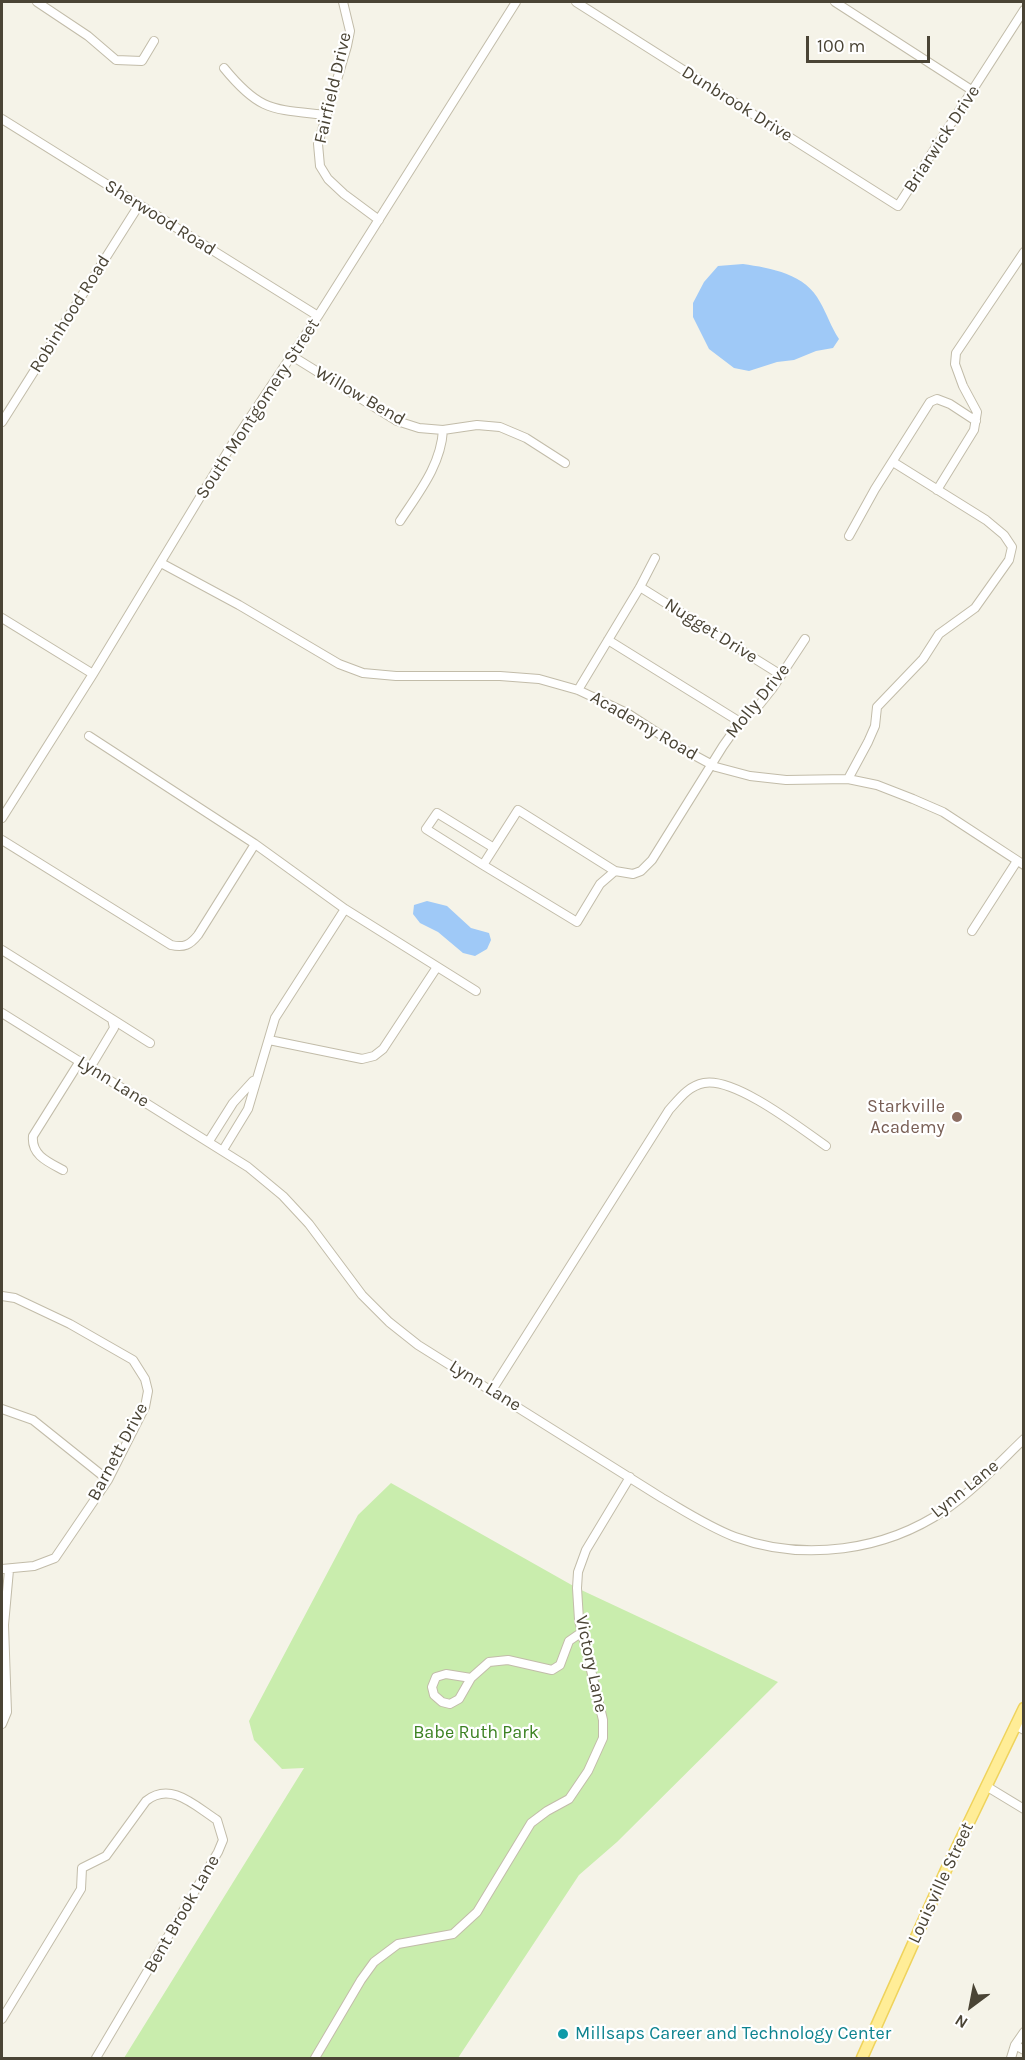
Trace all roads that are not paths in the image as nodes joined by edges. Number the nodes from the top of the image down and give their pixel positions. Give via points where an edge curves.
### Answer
1 (37, 2) edge
2 (343, 2) edge
3 (516, 2) edge
4 (576, 2) edge
5 (835, 2) edge
6 (1023, 10) edge
7 (154, 41) dead end
8 (224, 68) dead end
9 (974, 91) junction
10 (326, 115) junction
11 (2, 119) edge
12 (139, 205) junction
13 (898, 206) joint
14 (379, 219) junction
15 (1023, 252) edge
16 (318, 316) junction
17 (292, 356) junction
18 (976, 421) junction
19 (2, 423) edge
20 (443, 430) junction
21 (893, 462) junction
22 (565, 463) dead end
23 (937, 490) junction
24 (400, 521) dead end
25 (849, 536) dead end
26 (655, 558) dead end
27 (161, 562) junction
28 (640, 587) junction
29 (2, 618) edge
30 (805, 639) dead end
31 (608, 640) junction
32 (93, 674) junction
33 (781, 675) junction
34 (578, 690) junction
35 (740, 722) junction
36 (88, 736) dead end
37 (711, 764) junction
38 (848, 779) junction
39 (2, 818) edge
40 (2, 840) edge
41 (255, 844) junction
42 (494, 848) junction
43 (1020, 863) edge
44 (483, 864) junction
45 (615, 871) junction
46 (345, 909) junction
47 (972, 931) dead end
48 (2, 950) edge
49 (437, 967) junction
50 (476, 991) dead end
51 (2, 1013) edge
52 (112, 1019) junction
53 (269, 1040) junction
54 (150, 1043) dead end
55 (80, 1061) junction
56 (90, 1068) junction
57 (255, 1078) junction
58 (209, 1141) junction
59 (826, 1146) dead end
60 (223, 1150) junction
61 (63, 1170) dead end
62 (2, 1296) edge
63 (492, 1390) junction
64 (2, 1409) edge
65 (1023, 1439) edge
66 (630, 1477) junction
67 (108, 1480) junction
68 (5, 1569) edge
69 (582, 1632) junction
70 (471, 1678) junction
71 (1023, 1708) edge
72 (2, 1724) edge
73 (1019, 1727) edge
74 (986, 1786) junction
75 (1023, 1809) edge
76 (2, 2019) edge
77 (1023, 2032) edge
78 (1019, 2047) edge
79 (96, 2058) edge
80 (315, 2058) edge
81 (862, 2058) edge
82 (1011, 2058) edge

1 - 7 street via 116,60 142,62
2 - 10 street, Fairfield Drive via 350,31
3 - 14 street, South Montgomery Street
4 - 13 street, Dunbrook Drive
5 - 9 street
6 - 9 street, Briarwick Drive
8 - 10 street via 256,101 275,110
9 - 13 street, Briarwick Drive
10 - 14 street, Fairfield Drive via 318,144 320,166 344,194
11 - 12 street, Sherwood Road
12 - 16 street, Sherwood Road
12 - 19 street, Robinhood Road
14 - 16 street, South Montgomery Street
15 - 18 street via 956,353 955,364 963,386 978,412
16 - 17 street, South Montgomery Street
17 - 20 street, Willow Bend via 397,421
17 - 27 street, South Montgomery Street
18 - 21 street via 950,404 937,399 930,402
18 - 23 street
20 - 22 street, Willow Bend via 477,425 500,427
20 - 24 street via 433,470
21 - 23 street
21 - 25 street
23 - 38 street via 1004,535 1012,547 1009,560 975,608 939,634 923,659 877,707 868,742
26 - 28 street
27 - 32 street, South Montgomery Street
27 - 34 street, Academy Road via 334,661 363,673 539,679
28 - 31 street
28 - 33 street, Nugget Drive
29 - 32 street
30 - 33 street, Molly Drive
31 - 34 street
31 - 35 street
32 - 39 street, South Montgomery Street
33 - 35 street, Molly Drive via 760,704
34 - 37 street, Academy Road via 627,713
35 - 37 street, Molly Drive
36 - 41 street
37 - 38 street, Academy Road via 750,776 786,780
37 - 45 street, Molly Drive via 652,860 633,874
38 - 43 street, Academy Road via 877,785 943,812
40 - 41 street via 180,947 191,944 198,935
41 - 46 street
42 - 44 street
42 - 44 street via 437,813 426,829
42 - 45 street via 518,810
43 - 47 street
44 - 45 street via 578,922 600,884
46 - 49 street
46 - 53 street via 275,1018
48 - 52 street
49 - 50 street
49 - 53 street via 383,1049 374,1056 362,1059
51 - 55 street, Lynn Lane
52 - 54 street
52 - 56 street via 114,1028
53 - 57 street
55 - 56 street, Lynn Lane
55 - 61 street via 33,1136 36,1153
56 - 58 street, Lynn Lane
57 - 58 street via 233,1103
57 - 60 street via 248,1109
58 - 60 street, Lynn Lane
59 - 63 street via 733,1087 715,1082 688,1089 669,1110
60 - 63 street, Lynn Lane via 283,1196 362,1295 389,1322 418,1346
62 - 67 street, Barnett Drive via 15,1298 70,1324 133,1360 145,1379 145,1407
63 - 66 street, Lynn Lane
64 - 67 street via 33,1420
65 - 66 street, Lynn Lane via 945,1510 911,1529 846,1548 812,1551 735,1537
66 - 69 street, Victory Lane via 586,1550 578,1572
67 - 68 street, Barnett Drive via 55,1558 34,1566
68 - 72 street via 7,1712
69 - 70 street via 569,1641 560,1665 552,1670 508,1660 489,1662
69 - 80 street, Victory Lane via 603,1720 603,1738 588,1771 569,1799 531,1824 477,1912 453,1934 398,1944 374,1962
70 - 70 street via 446,1674 436,1677 434,1695 450,1704 459,1699
71 - 73 main road, Louisville Street
73 - 74 main road, Louisville Street
74 - 75 street
74 - 81 main road, Louisville Street
76 - 79 street, Bent Brook Lane via 81,1889 82,1868 106,1856 155,1794 179,1796 217,1820 223,1840
77 - 78 street
78 - 82 street

